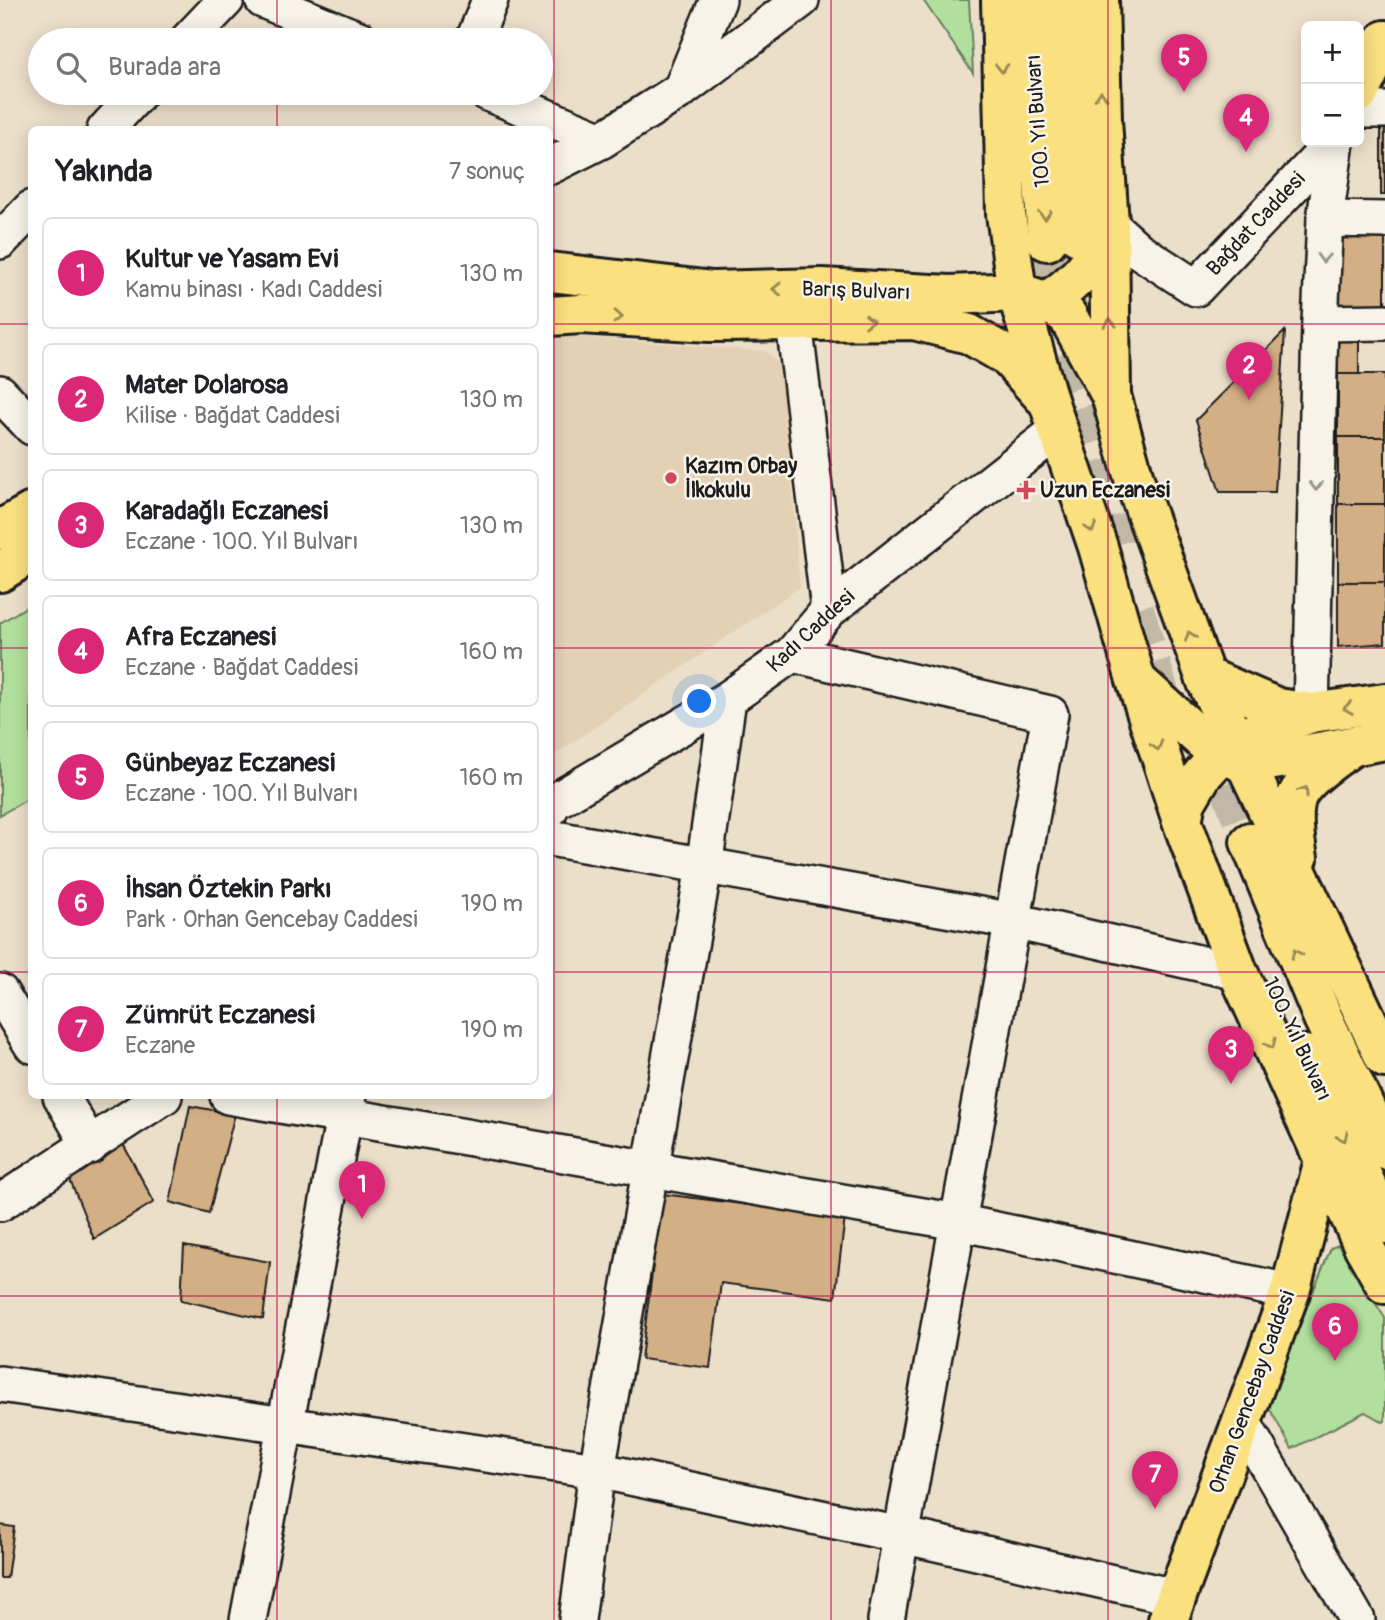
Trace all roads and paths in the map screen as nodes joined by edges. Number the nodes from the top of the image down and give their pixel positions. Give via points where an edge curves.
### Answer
1 (226, 0) edge
2 (263, 0) edge
3 (490, 0) edge
4 (718, 0) edge
5 (801, 0) edge
6 (1001, 0) edge
7 (1031, 0) edge
8 (1067, 0) edge
9 (1099, 0) edge
10 (199, 28) edge
11 (332, 28) edge
12 (479, 28) edge
13 (1385, 40) edge
14 (1363, 84) edge
15 (681, 90) junction
16 (128, 105) edge
17 (517, 105) edge
18 (1364, 110) edge
19 (1385, 110) edge
20 (109, 126) edge
21 (602, 140) junction
22 (1330, 147) edge
23 (1334, 147) edge
24 (553, 164) edge
25 (28, 212) edge
26 (1006, 214) junction
27 (1325, 219) junction
28 (1385, 220) edge
29 (1078, 234) junction
30 (0, 241) edge
31 (553, 272) edge
32 (950, 295) junction
33 (1028, 301) junction
34 (553, 316) edge
35 (914, 320) junction
36 (794, 322) junction
37 (1385, 322) edge
38 (1320, 323) junction
39 (0, 393) edge
40 (1111, 395) junction
41 (1053, 415) junction
42 (28, 423) edge
43 (28, 514) edge
44 (0, 530) edge
45 (28, 554) edge
46 (0, 572) edge
47 (829, 610) junction
48 (792, 654) junction
49 (1206, 677) junction
50 (1136, 680) junction
51 (728, 699) junction
52 (1385, 703) edge
53 (1311, 713) junction
54 (1371, 742) edge
55 (1235, 753) junction
56 (553, 802) edge
57 (1182, 821) junction
58 (553, 839) edge
59 (1250, 842) tunnel mouth
60 (1211, 853) tunnel mouth
61 (704, 867) junction
62 (1301, 880) junction
63 (1013, 921) junction
64 (1238, 972) junction
65 (0, 992) edge
66 (28, 1038) edge
67 (1385, 1058) edge
68 (63, 1099) edge
69 (160, 1099) edge
70 (263, 1099) edge
71 (346, 1106) edge
72 (90, 1146) junction
73 (1385, 1150) edge
74 (1324, 1160) junction
75 (652, 1168) junction
76 (0, 1203) edge
77 (958, 1222) junction
78 (1385, 1224) edge
79 (1385, 1284) edge
80 (1290, 1292) junction
81 (0, 1384) edge
82 (1243, 1423) junction
83 (285, 1426) junction
84 (597, 1470) junction
85 (901, 1535) junction
86 (1172, 1609) edge
87 (248, 1620) edge
88 (577, 1620) edge
89 (886, 1620) edge
90 (1357, 1620) edge

1 - 10 street
2 - 11 street
3 - 12 street
4 - 15 street
5 - 15 street
6 -> 26 main road
7 -> 29 main road, 100. Yıl Bulvarı
8 - 29 main road, 100. Yıl Bulvarı
29 -> 9 main road via 1102,120
13 - 14 main road
15 - 21 street
16 - 20 street
17 - 21 street
18 - 19 street
21 - 24 street
22 - 29 street, Bağdat Caddesi via 1196,288 1138,250
23 - 27 street
25 - 30 street
26 - 32 main road via 1000,249
26 - 33 main road
27 - 28 street
27 -> 38 street
29 - 33 main road via 1090,264 1064,289
40 -> 29 main road
32 -> 31 main road, Barış Bulvarı via 822,288 713,291
32 - 33 main road, Barış Bulvarı
33 - 35 main road
33 - 40 main road via 1067,315
33 - 41 main road
34 -> 36 main road, Barış Bulvarı
36 -> 35 main road, Barış Bulvarı
35 - 41 main road, Barış Bulvarı via 969,334 1006,356
36 - 47 street
37 - 38 street
38 -> 53 street
39 - 42 street
49 -> 40 main road via 1135,482
41 - 47 street, Kadı Caddesi
41 -> 50 main road
43 - 44 main road
45 - 46 main road
47 - 48 street, Kadı Caddesi
48 - 51 street, Kadı Caddesi
48 - 63 street via 1050,715
49 - 53 main road via 1278,708
49 - 55 main road
50 - 55 main road via 1209,746
50 -> 57 main road
51 - 56 street, Kadı Caddesi
51 - 61 street
52 -> 53 main road
53 - 55 main road
54 - 55 main road
62 -> 54 main road via 1294,832 1297,796 1321,768
55 - 57 main road via 1202,775 1186,802
55 - 62 main road
57 - 64 main road
58 - 61 street
73 -> 59 main road, 100. Yıl Bulvarı via 1323,1018
60 -> 78 main road, 100. Yıl Bulvarı
61 - 63 street
61 - 75 street
62 - 67 main road
63 - 64 street
63 - 77 street
64 -> 74 main road
65 - 66 street
68 - 72 street
69 - 72 street
70 - 71 street
71 - 75 street
71 - 83 street
72 - 76 street
74 - 79 main road
74 - 80 main road, Orhan Gencebay Caddesi
75 - 77 street
75 - 84 street
77 - 80 street
77 - 85 street
80 - 82 main road, Orhan Gencebay Caddesi
81 - 83 street
82 - 86 main road, Orhan Gencebay Caddesi
82 - 90 street
83 - 84 street
83 - 87 street
84 - 85 street
84 - 88 street
85 - 86 street
85 - 89 street

